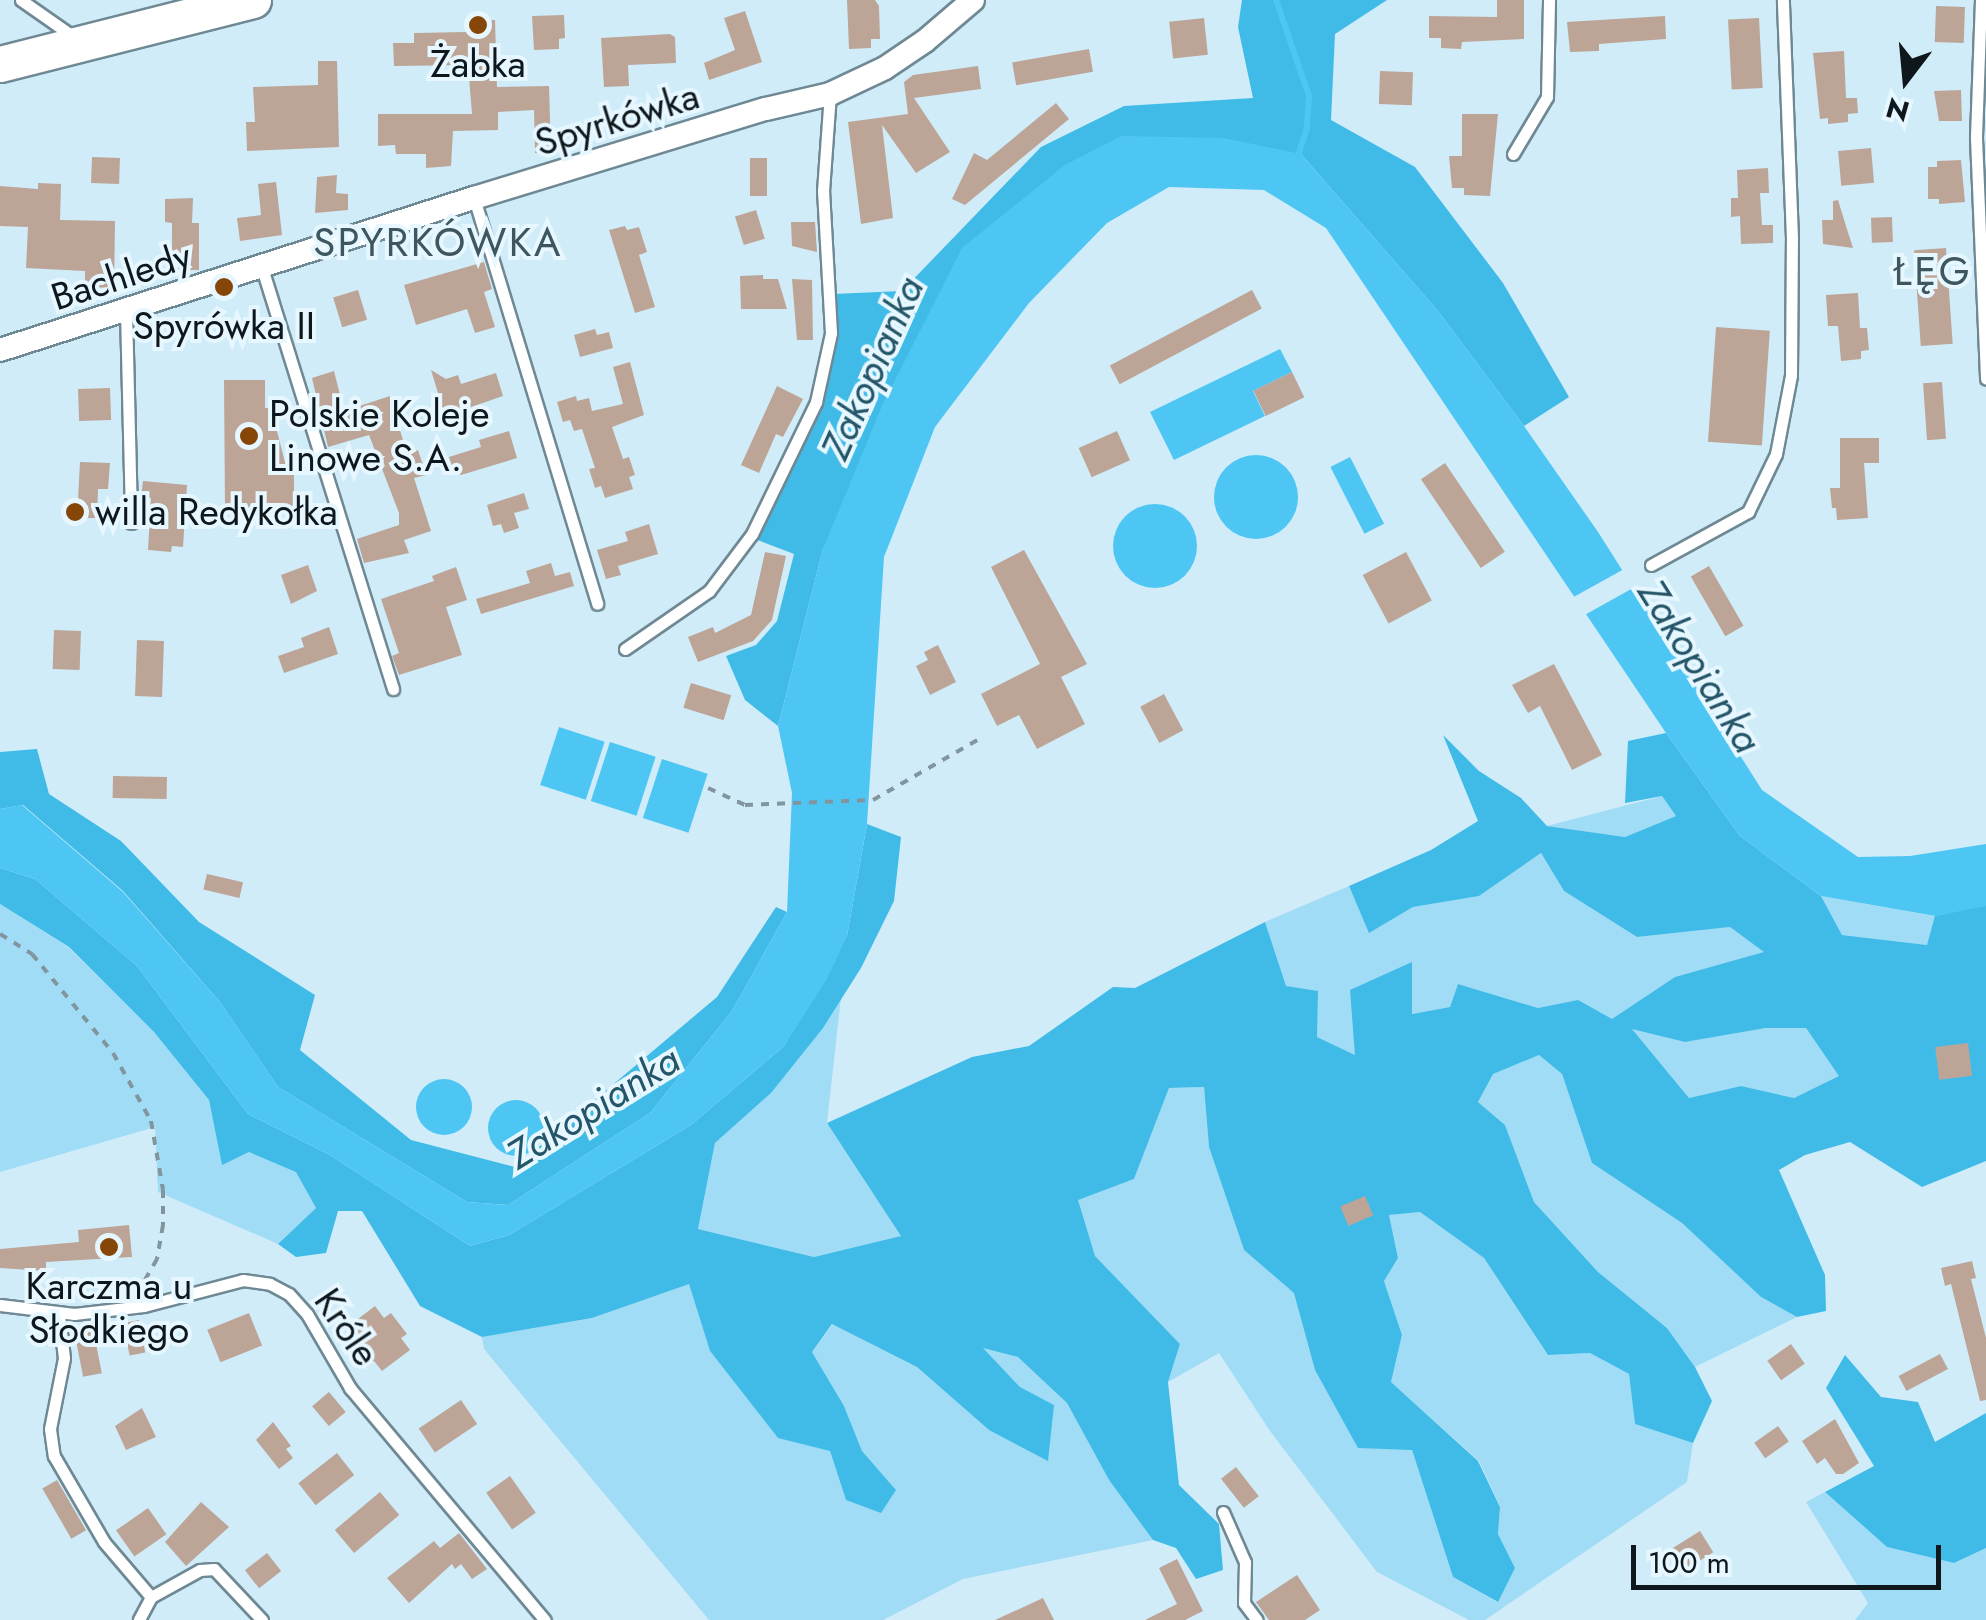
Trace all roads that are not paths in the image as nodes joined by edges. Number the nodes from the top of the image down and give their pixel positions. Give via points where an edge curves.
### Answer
1 (21, 0) edge
2 (253, 0) edge
3 (973, 0) edge
4 (1548, 0) edge
5 (1783, 0) edge
6 (1981, 0) edge
7 (81, 42) junction
8 (0, 64) edge
9 (830, 94) junction
10 (1514, 154) dead end
11 (474, 198) junction
12 (262, 268) junction
13 (126, 310) junction
14 (0, 350) edge
15 (1986, 378) edge
16 (131, 523) dead end
17 (1651, 565) dead end
18 (597, 604) dead end
19 (625, 648) dead end
20 (393, 689) dead end
21 (0, 1306) edge
22 (60, 1315) junction
23 (1222, 1512) dead end
24 (150, 1597) junction
25 (140, 1620) edge
26 (262, 1620) edge
27 (545, 1620) edge
28 (1257, 1620) edge

1 - 7 lane
2 - 7 main road
3 - 9 street, Spyrkówka via 899,59
4 - 10 lane via 1547,98
5 - 17 lane via 1791,374 1776,454 1748,512
6 - 15 lane via 1976,138
7 - 8 main road
9 - 11 street, Spyrkówka
9 - 19 lane via 823,191 831,333 816,402 752,534 710,591
11 - 12 street, Spyrkówka
11 - 18 lane
12 - 13 street, Bachledy
12 - 20 lane
13 - 14 street, Bachledy
13 - 16 lane
21 - 22 lane, Króle
22 - 24 lane via 64,1358 50,1429 54,1456 104,1542
22 - 27 lane, Króle via 132,1307 243,1280 289,1294 308,1314 350,1388
23 - 28 lane via 1245,1562 1244,1603
24 - 25 lane
24 - 26 lane via 214,1569

